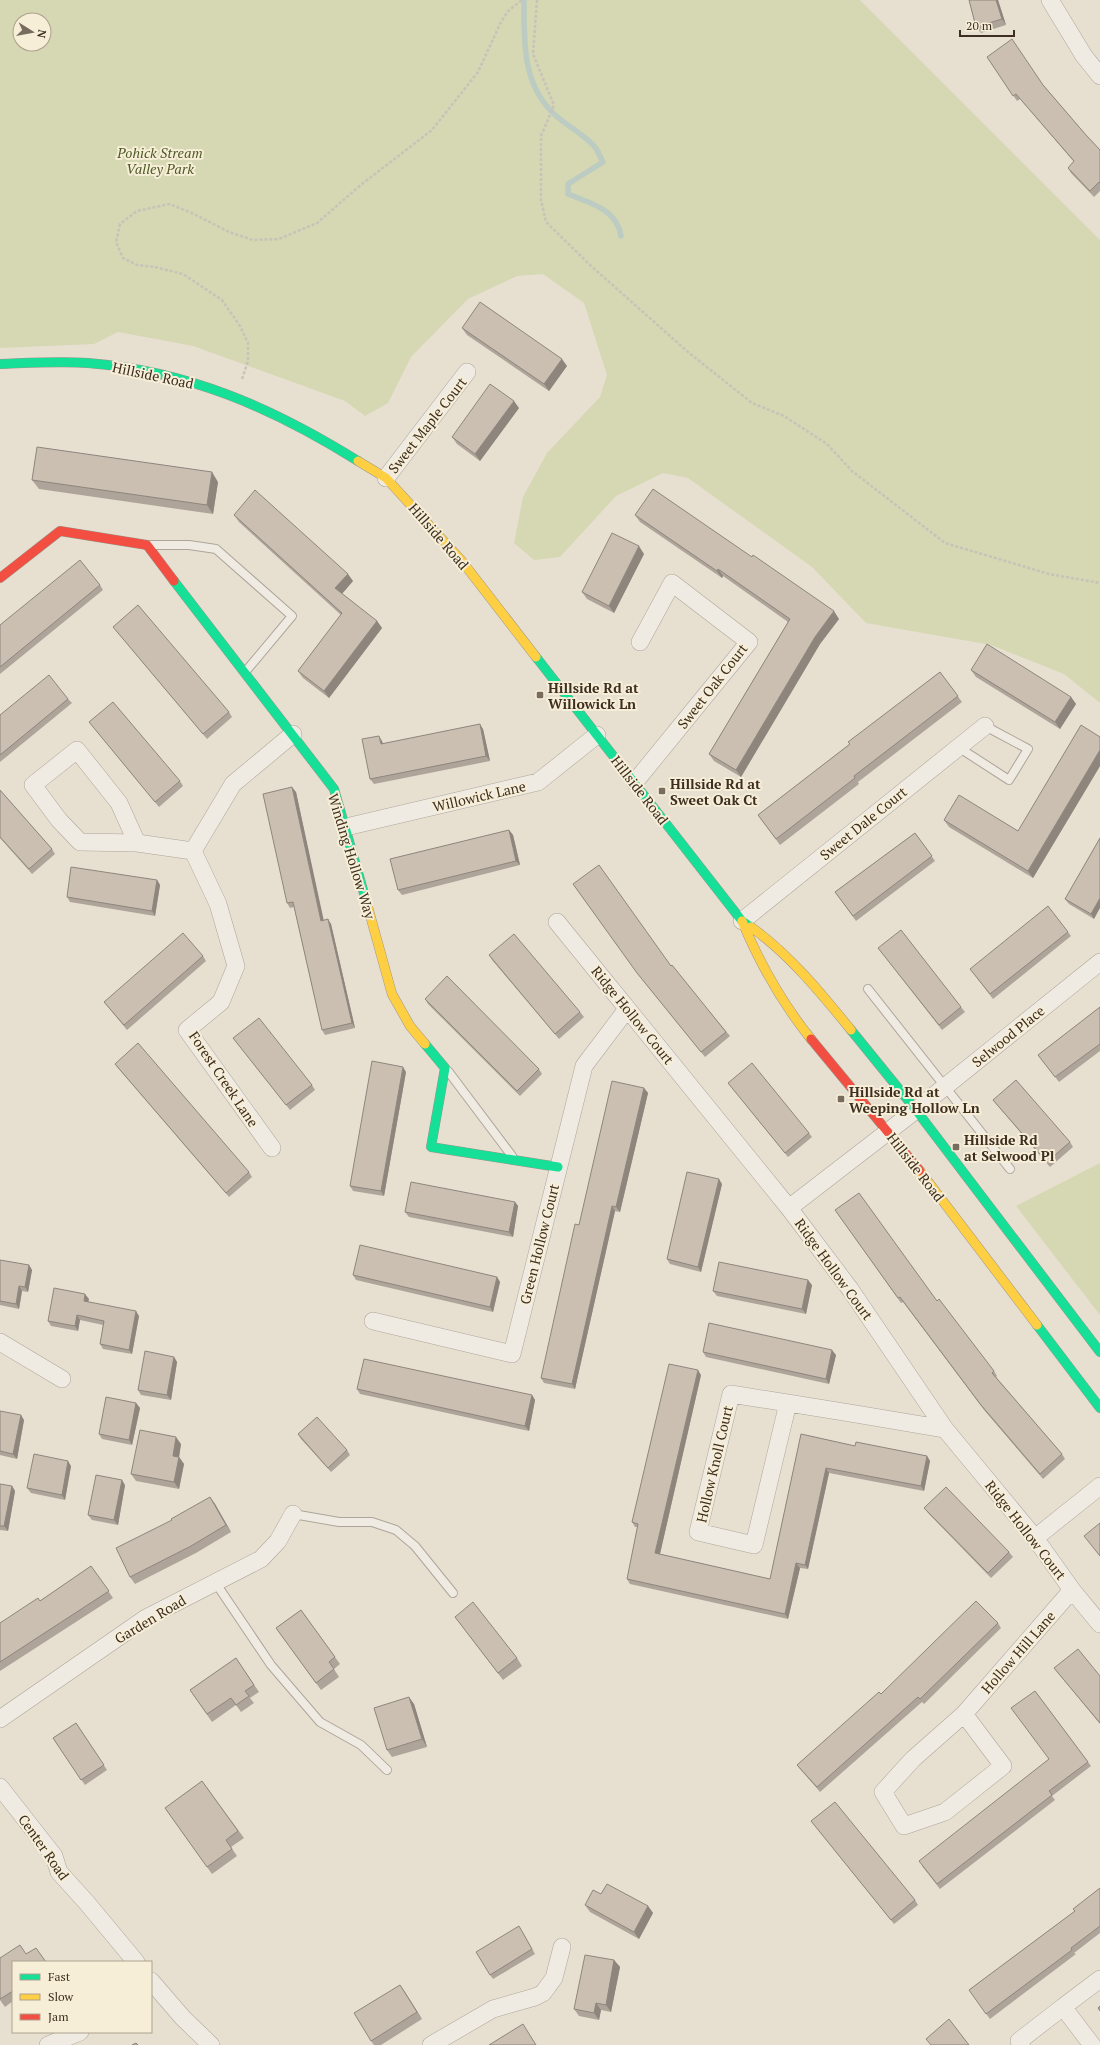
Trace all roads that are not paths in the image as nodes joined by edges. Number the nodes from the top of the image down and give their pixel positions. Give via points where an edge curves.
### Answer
1 (1050, 0) edge
2 (1100, 76) edge
3 (0, 364) edge
4 (467, 372) dead end
5 (386, 478) junction
6 (148, 545) junction
7 (0, 578) edge
8 (640, 642) dead end
9 (245, 672) junction
10 (985, 726) joint
11 (293, 734) junction
12 (597, 735) junction
13 (958, 747) junction
14 (635, 782) junction
15 (346, 827) junction
16 (137, 843) junction
17 (193, 851) junction
18 (742, 921) junction
19 (557, 922) dead end
20 (1100, 962) edge
21 (868, 989) dead end
22 (628, 1008) junction
23 (445, 1068) junction
24 (945, 1087) junction
25 (916, 1110) junction
26 (888, 1132) junction
27 (272, 1148) dead end
28 (515, 1160) junction
29 (558, 1167) junction
30 (1010, 1170) dead end
31 (789, 1208) junction
32 (373, 1321) dead end
33 (0, 1342) edge
34 (1100, 1352) edge
35 (62, 1379) dead end
36 (788, 1403) junction
37 (1100, 1408) edge
38 (945, 1429) junction
39 (1100, 1486) edge
40 (293, 1514) joint
41 (1035, 1538) junction
42 (215, 1582) junction
43 (1072, 1590) junction
44 (453, 1593) dead end
45 (1100, 1624) edge
46 (964, 1714) junction
47 (0, 1719) edge
48 (387, 1770) dead end
49 (0, 1786) edge
50 (562, 1947) dead end
51 (135, 1961) edge
52 (1100, 1979) edge
53 (152, 1982) edge
54 (1063, 2007) junction
55 (78, 2033) edge
56 (48, 2045) edge
57 (211, 2045) edge
58 (431, 2045) edge
59 (1022, 2045) edge
60 (1092, 2045) edge

1 - 2 street via 1084,56
3 - 5 street, Hillside Road via 87,363 132,368 177,378 233,395 281,417
4 - 5 street, Sweet Maple Court
5 - 12 street, Hillside Road via 460,560
6 - 7 street via 60,532
6 - 9 street, Winding Hollow Way
6 - 9 lane via 189,545 216,549 292,616
8 - 14 street, Sweet Oak Court via 672,582 749,642
9 - 11 street, Winding Hollow Way
10 - 13 street, Sweet Dale Court
10 - 13 lane via 1028,749 1009,780
11 - 15 street, Winding Hollow Way via 334,789
11 - 17 street via 233,784
12 - 14 street, Hillside Road
12 - 15 street, Willowick Lane via 538,782
13 - 18 street, Sweet Dale Court
14 - 18 street, Hillside Road
15 - 23 street, Winding Hollow Way via 392,994 410,1026
16 - 16 street via 80,842 59,820 33,785 77,750 119,803
16 - 17 street
17 - 27 street, Forest Creek Lane via 218,904 236,966 221,1002 187,1030
18 - 25 street, Hillside Road via 772,942 824,997
18 - 26 street, Hillside Road via 751,948 792,1014
19 - 22 street, Ridge Hollow Court
20 - 24 street, Selwood Place
21 - 24 lane
22 - 29 street, Green Hollow Court via 584,1066
22 - 31 street, Ridge Hollow Court
23 - 28 lane
23 - 28 street via 431,1147
24 - 25 street, Selwood Place
24 - 30 lane
25 - 26 street, Selwood Place
25 - 34 street, Hillside Road
26 - 31 street, Selwood Place
26 - 37 street, Hillside Road
28 - 29 street
29 - 32 street, Green Hollow Court via 512,1354
31 - 38 street, Ridge Hollow Court via 850,1289
33 - 35 street
36 - 36 street, Hollow Knoll Court via 731,1394 698,1532 754,1545
36 - 38 street, Hollow Knoll Court
38 - 41 street, Ridge Hollow Court
39 - 41 street
40 - 42 street, Garden Road via 278,1541 261,1559
40 - 44 lane via 339,1522 372,1522 396,1530 415,1546
41 - 43 street, Ridge Hollow Court
42 - 47 street, Garden Road via 146,1618
42 - 48 lane via 271,1665 320,1722 361,1745
43 - 45 street, Ridge Hollow Court
43 - 46 street, Hollow Hill Lane
46 - 46 street, Hollow Hill Lane via 913,1759 883,1792 904,1826 945,1812 1003,1766
49 - 51 street, Center Road via 54,1856 59,1872
50 - 58 street via 554,1978 543,1993 493,2009
52 - 54 street
53 - 57 street
54 - 59 street via 1019,2041
54 - 60 street
55 - 56 street

